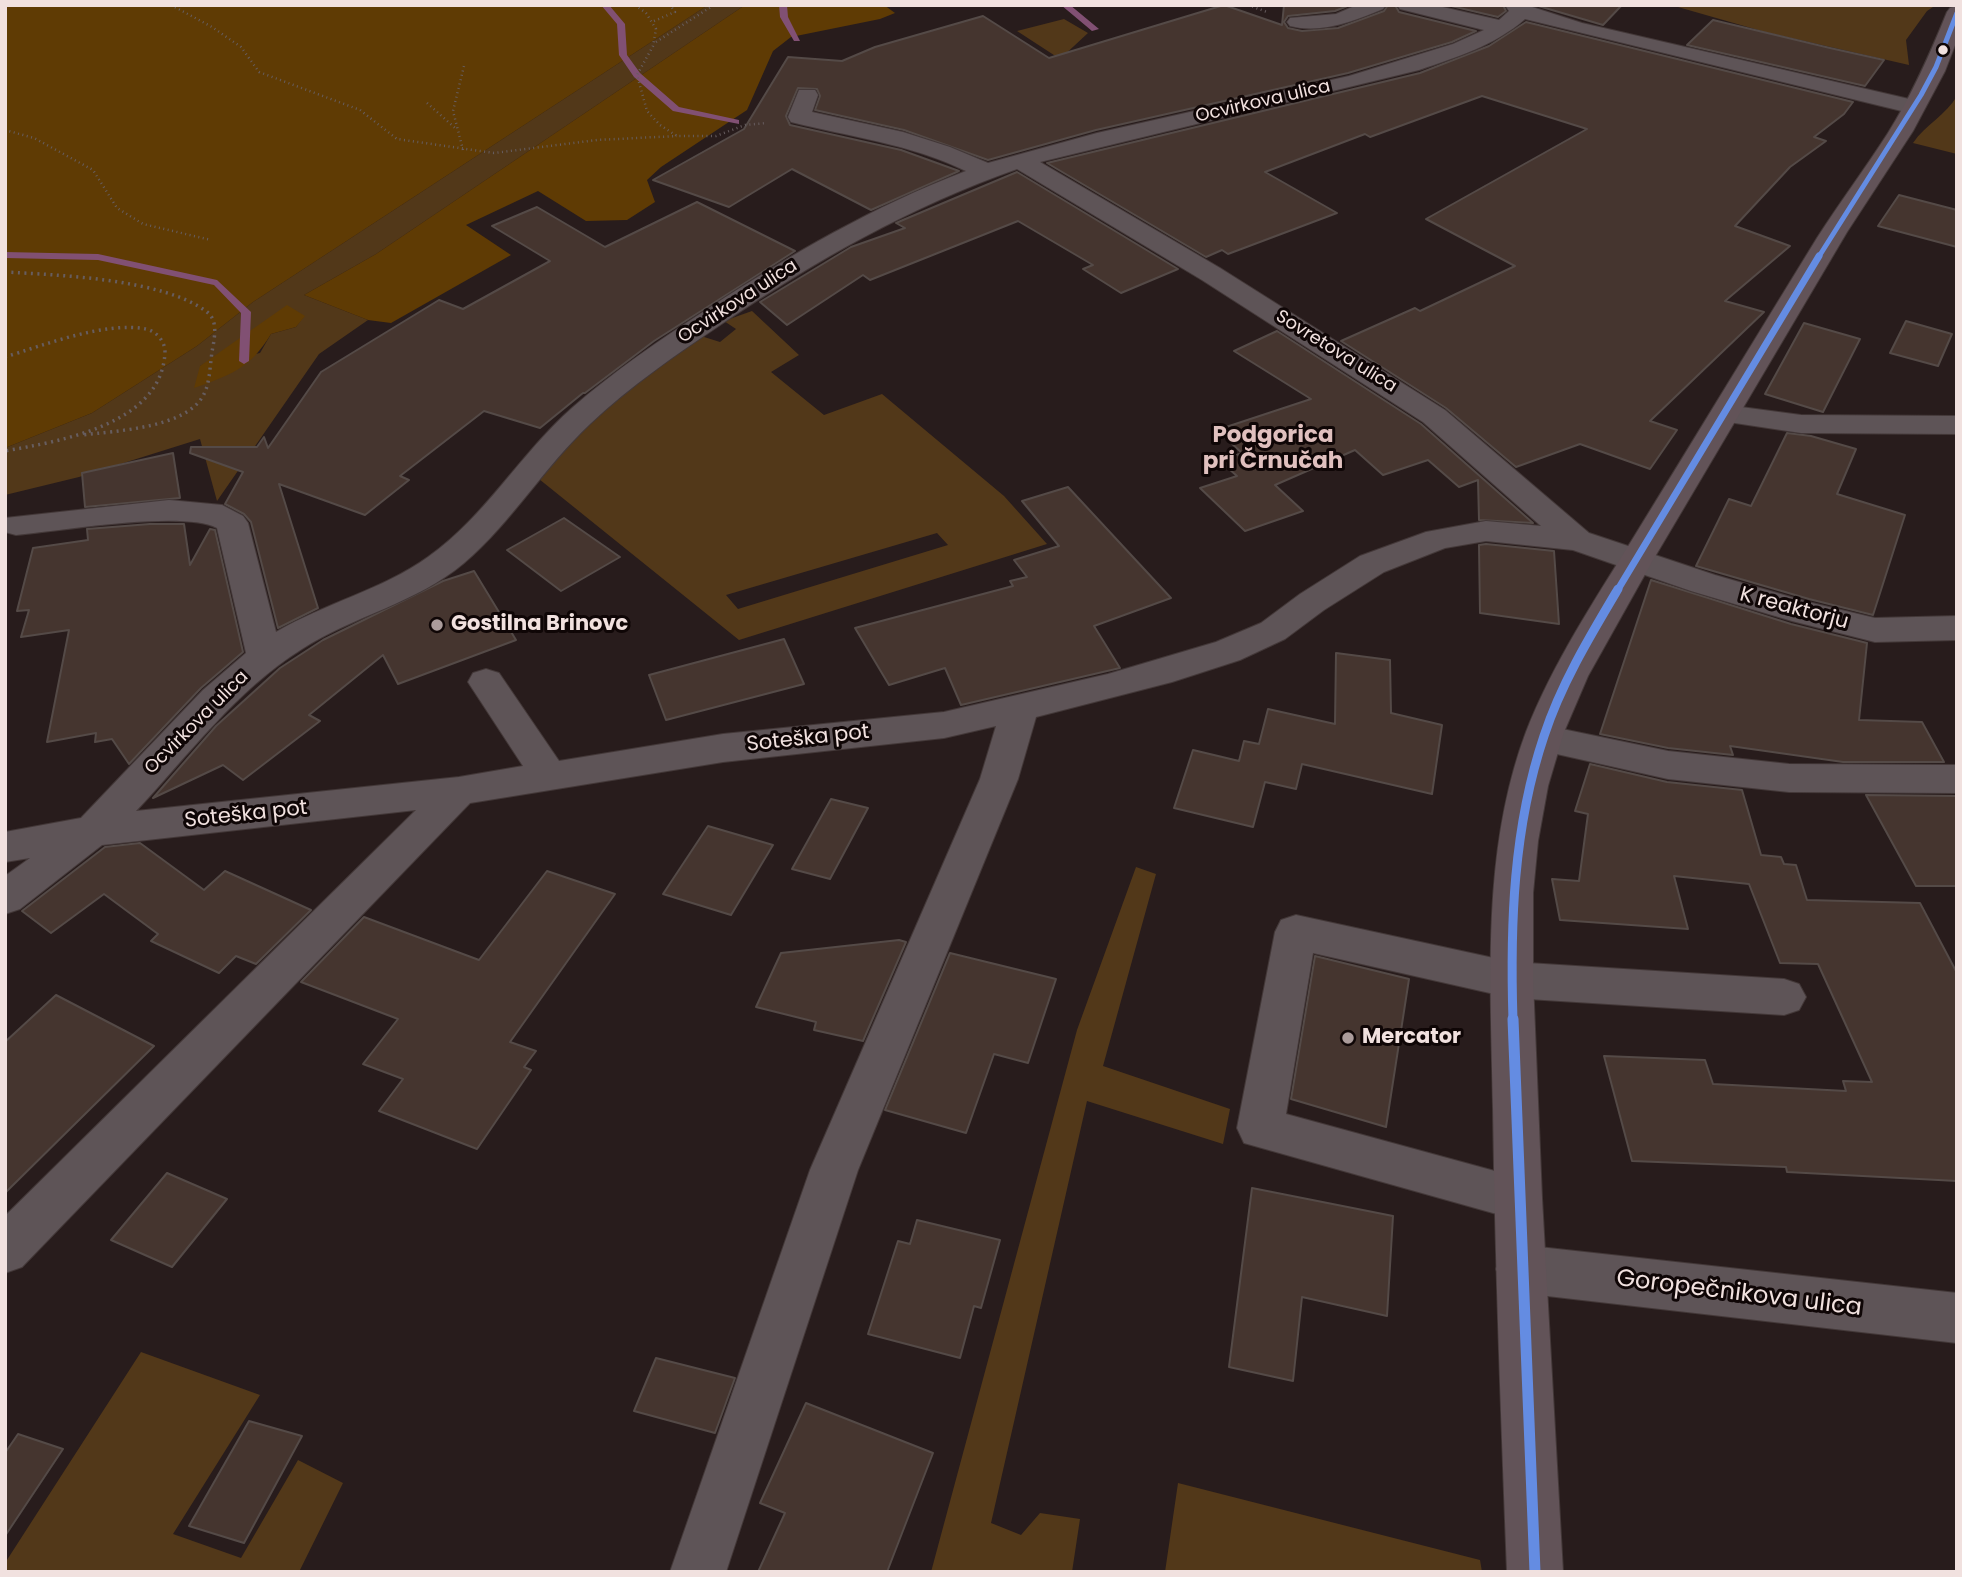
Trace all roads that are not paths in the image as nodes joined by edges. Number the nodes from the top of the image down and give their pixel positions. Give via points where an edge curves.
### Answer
1 (1376, 5) edge
2 (1407, 5) edge
3 (1513, 15) edge
4 (1954, 20) edge
5 (1297, 22) dead end
6 (803, 106) road end
7 (1914, 107) junction
8 (1020, 161) junction
9 (986, 172) junction
10 (1726, 414) junction
11 (1957, 425) edge
12 (16, 525) dead end
13 (1577, 540) junction
14 (1636, 560) junction
15 (1957, 628) edge
16 (265, 657) junction
17 (486, 682) dead end
18 (1020, 709) junction
19 (1543, 738) junction
20 (549, 775) junction
21 (1957, 779) edge
22 (458, 791) junction
23 (92, 831) junction
24 (5, 847) edge
25 (5, 898) edge
26 (1512, 980) junction
27 (1784, 997) dead end
28 (1518, 1198) junction
29 (5, 1250) edge
30 (1521, 1269) junction
31 (1957, 1318) edge
32 (698, 1572) edge
33 (1535, 1572) edge

1 - 5 street via 1339,20
2 - 3 street
3 - 7 street
3 - 8 street, Ocvirkova ulica via 1459,49 1401,68
4 - 7 main road
6 - 9 street via 924,145
7 - 10 main road
8 - 9 street, Ocvirkova ulica
8 - 13 street, Sovretova ulica via 1211,274 1434,416
9 - 16 street, Ocvirkova ulica via 829,244 723,311 567,429 470,539 439,566 327,620
10 - 11 street via 1815,425
10 - 14 main road
12 - 16 street via 169,510 211,512 232,523
13 - 14 street, Sovretova ulica
13 - 18 street, Soteška pot via 1486,531 1438,539 1372,564 1252,641 1172,670
14 - 15 street, K reaktorju via 1804,613 1875,630
14 - 19 main road via 1570,676
16 - 23 street, Ocvirkova ulica via 230,686
17 - 20 street
18 - 20 street, Soteška pot via 944,724 723,748
18 - 32 street via 999,779 834,1170
19 - 21 street via 1668,765 1789,778
19 - 26 main road via 1518,841
20 - 22 street, Soteška pot
22 - 23 street, Soteška pot
22 - 29 street
23 - 24 street, Soteška pot
23 - 25 street, Ocvirkova ulica
26 - 27 street
26 - 28 main road
26 - 28 street via 1296,932 1259,1128
28 - 30 main road
30 - 31 street, Goropečnikova ulica
30 - 33 main road

